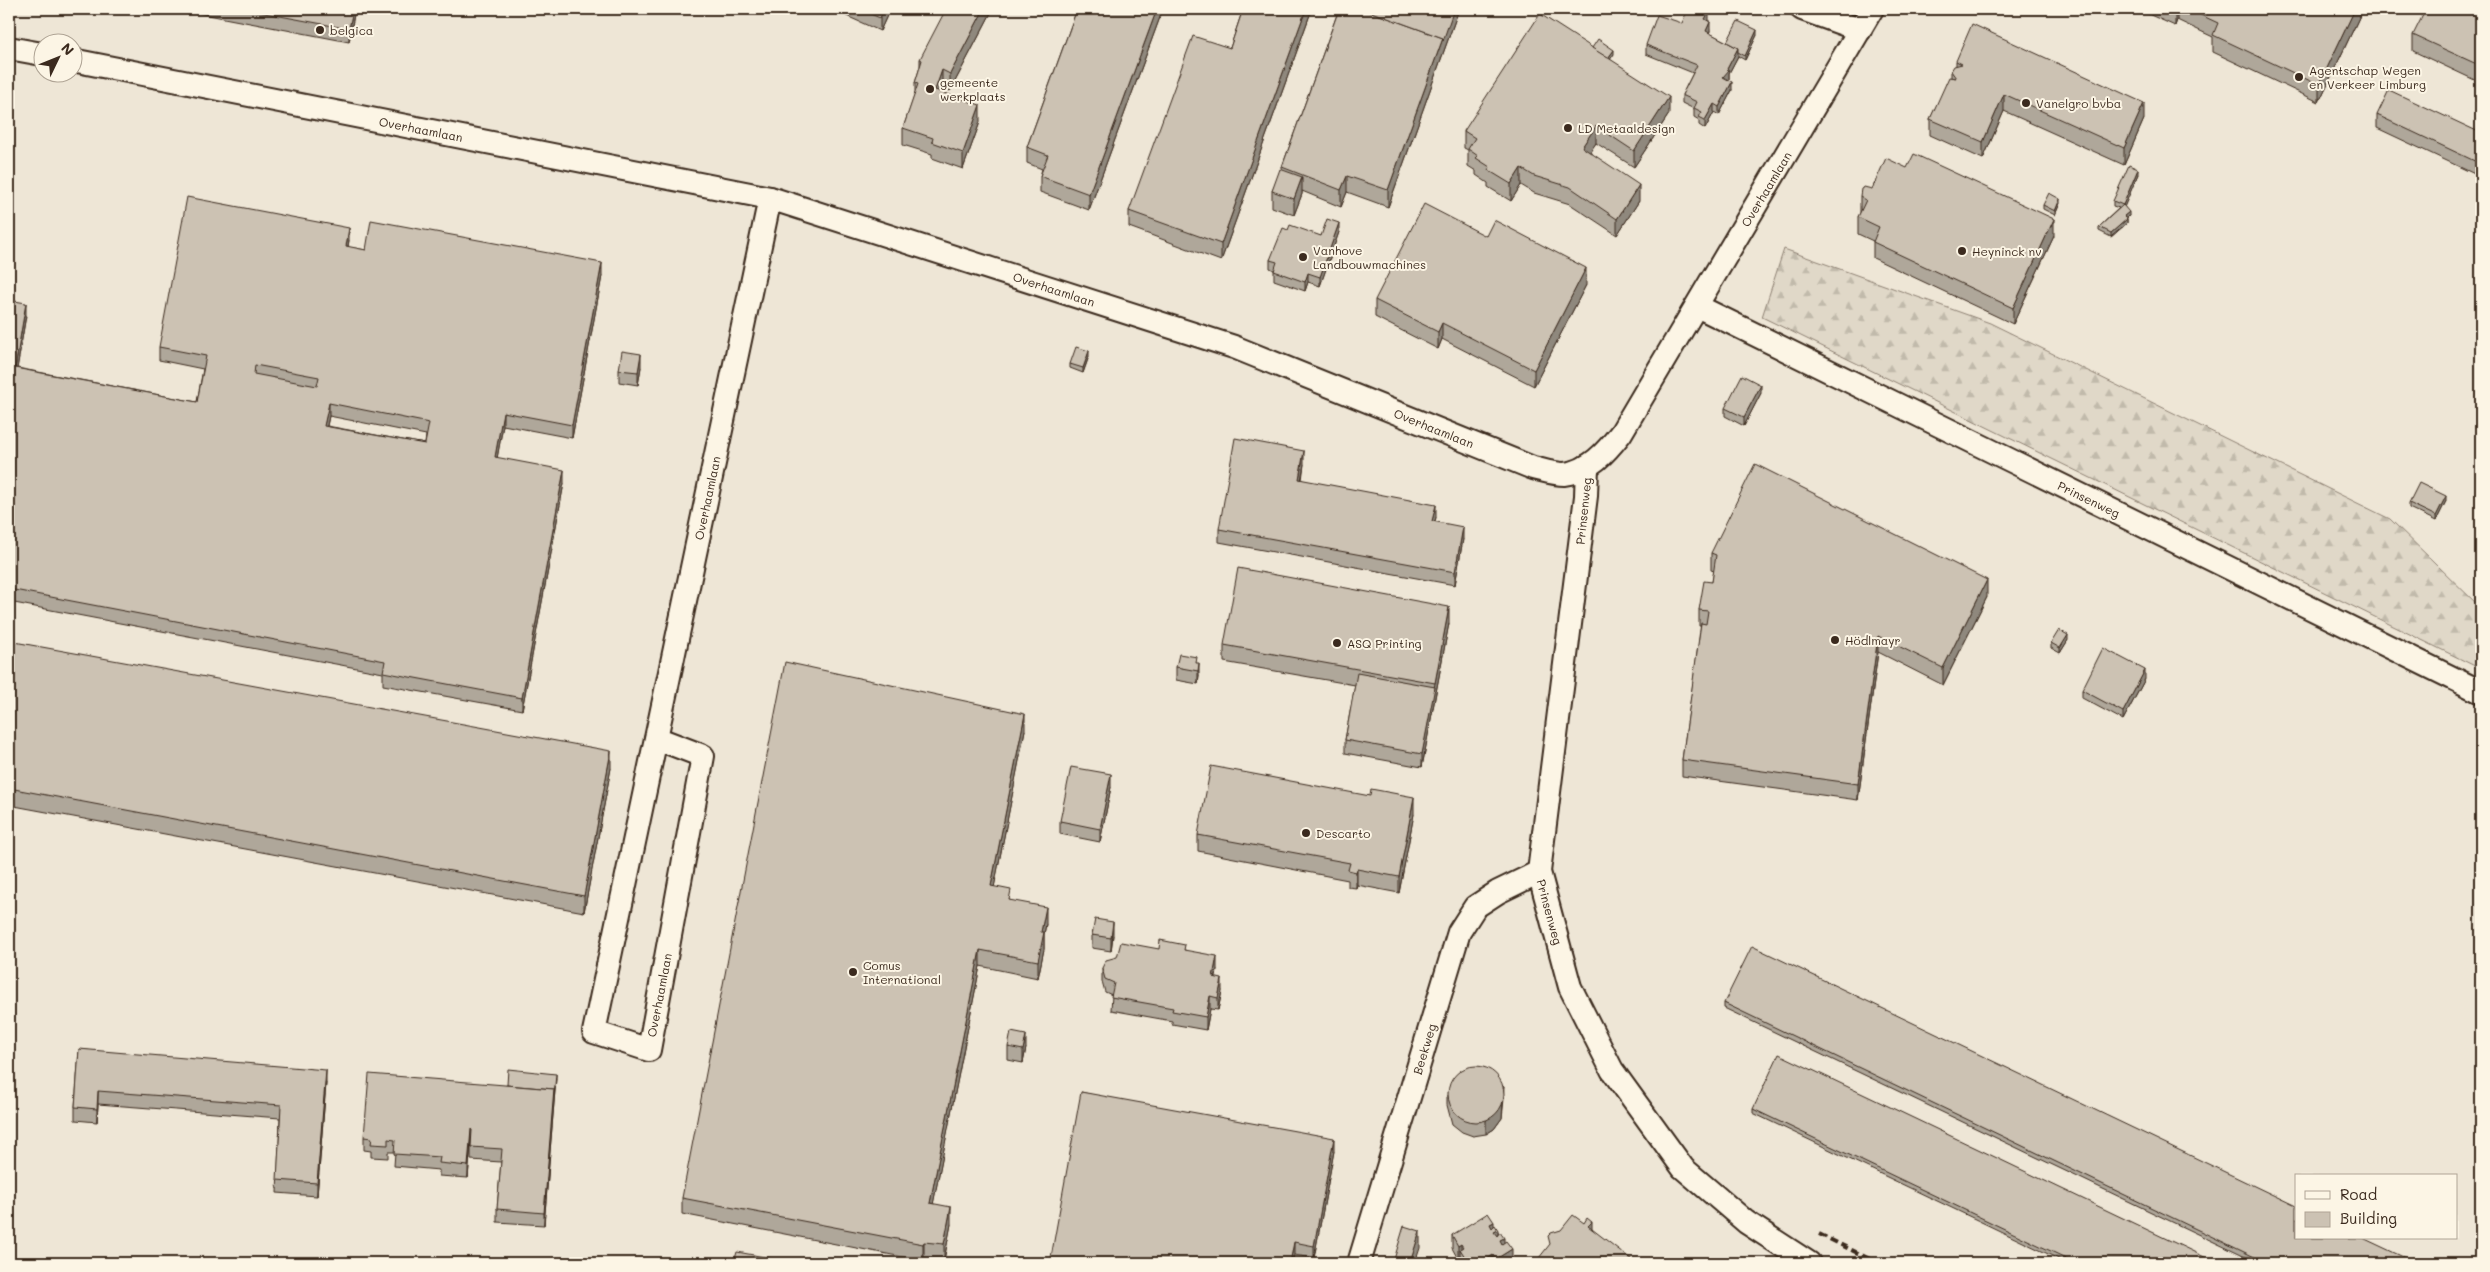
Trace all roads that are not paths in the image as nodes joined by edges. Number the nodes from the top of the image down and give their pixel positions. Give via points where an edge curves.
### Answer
1 (1802, 9) edge
2 (1872, 9) edge
3 (1860, 30) junction
4 (9, 48) edge
5 (32, 52) edge
6 (82, 62) edge
7 (770, 198) junction
8 (1697, 306) junction
9 (1587, 466) junction
10 (2481, 692) edge
11 (656, 738) junction
12 (1539, 872) junction
13 (1359, 1263) edge
14 (1809, 1263) edge

1 - 3 street
2 - 3 street, Overhaamlaan
3 - 8 street, Overhaamlaan
4 - 5 street
6 - 7 street, Overhaamlaan
7 - 9 street, Overhaamlaan via 1234,347 1532,468 1564,474
7 - 11 street, Overhaamlaan
8 - 9 street, Overhaamlaan via 1621,433 1605,453
8 - 10 street, Prinsenweg
9 - 12 street, Prinsenweg via 1586,496
11 - 11 street, Overhaamlaan via 703,756 648,1050 594,1032
12 - 13 street, Beekweg via 1475,907 1459,932
12 - 14 street, Prinsenweg via 1570,986 1612,1070 1683,1168 1746,1222

